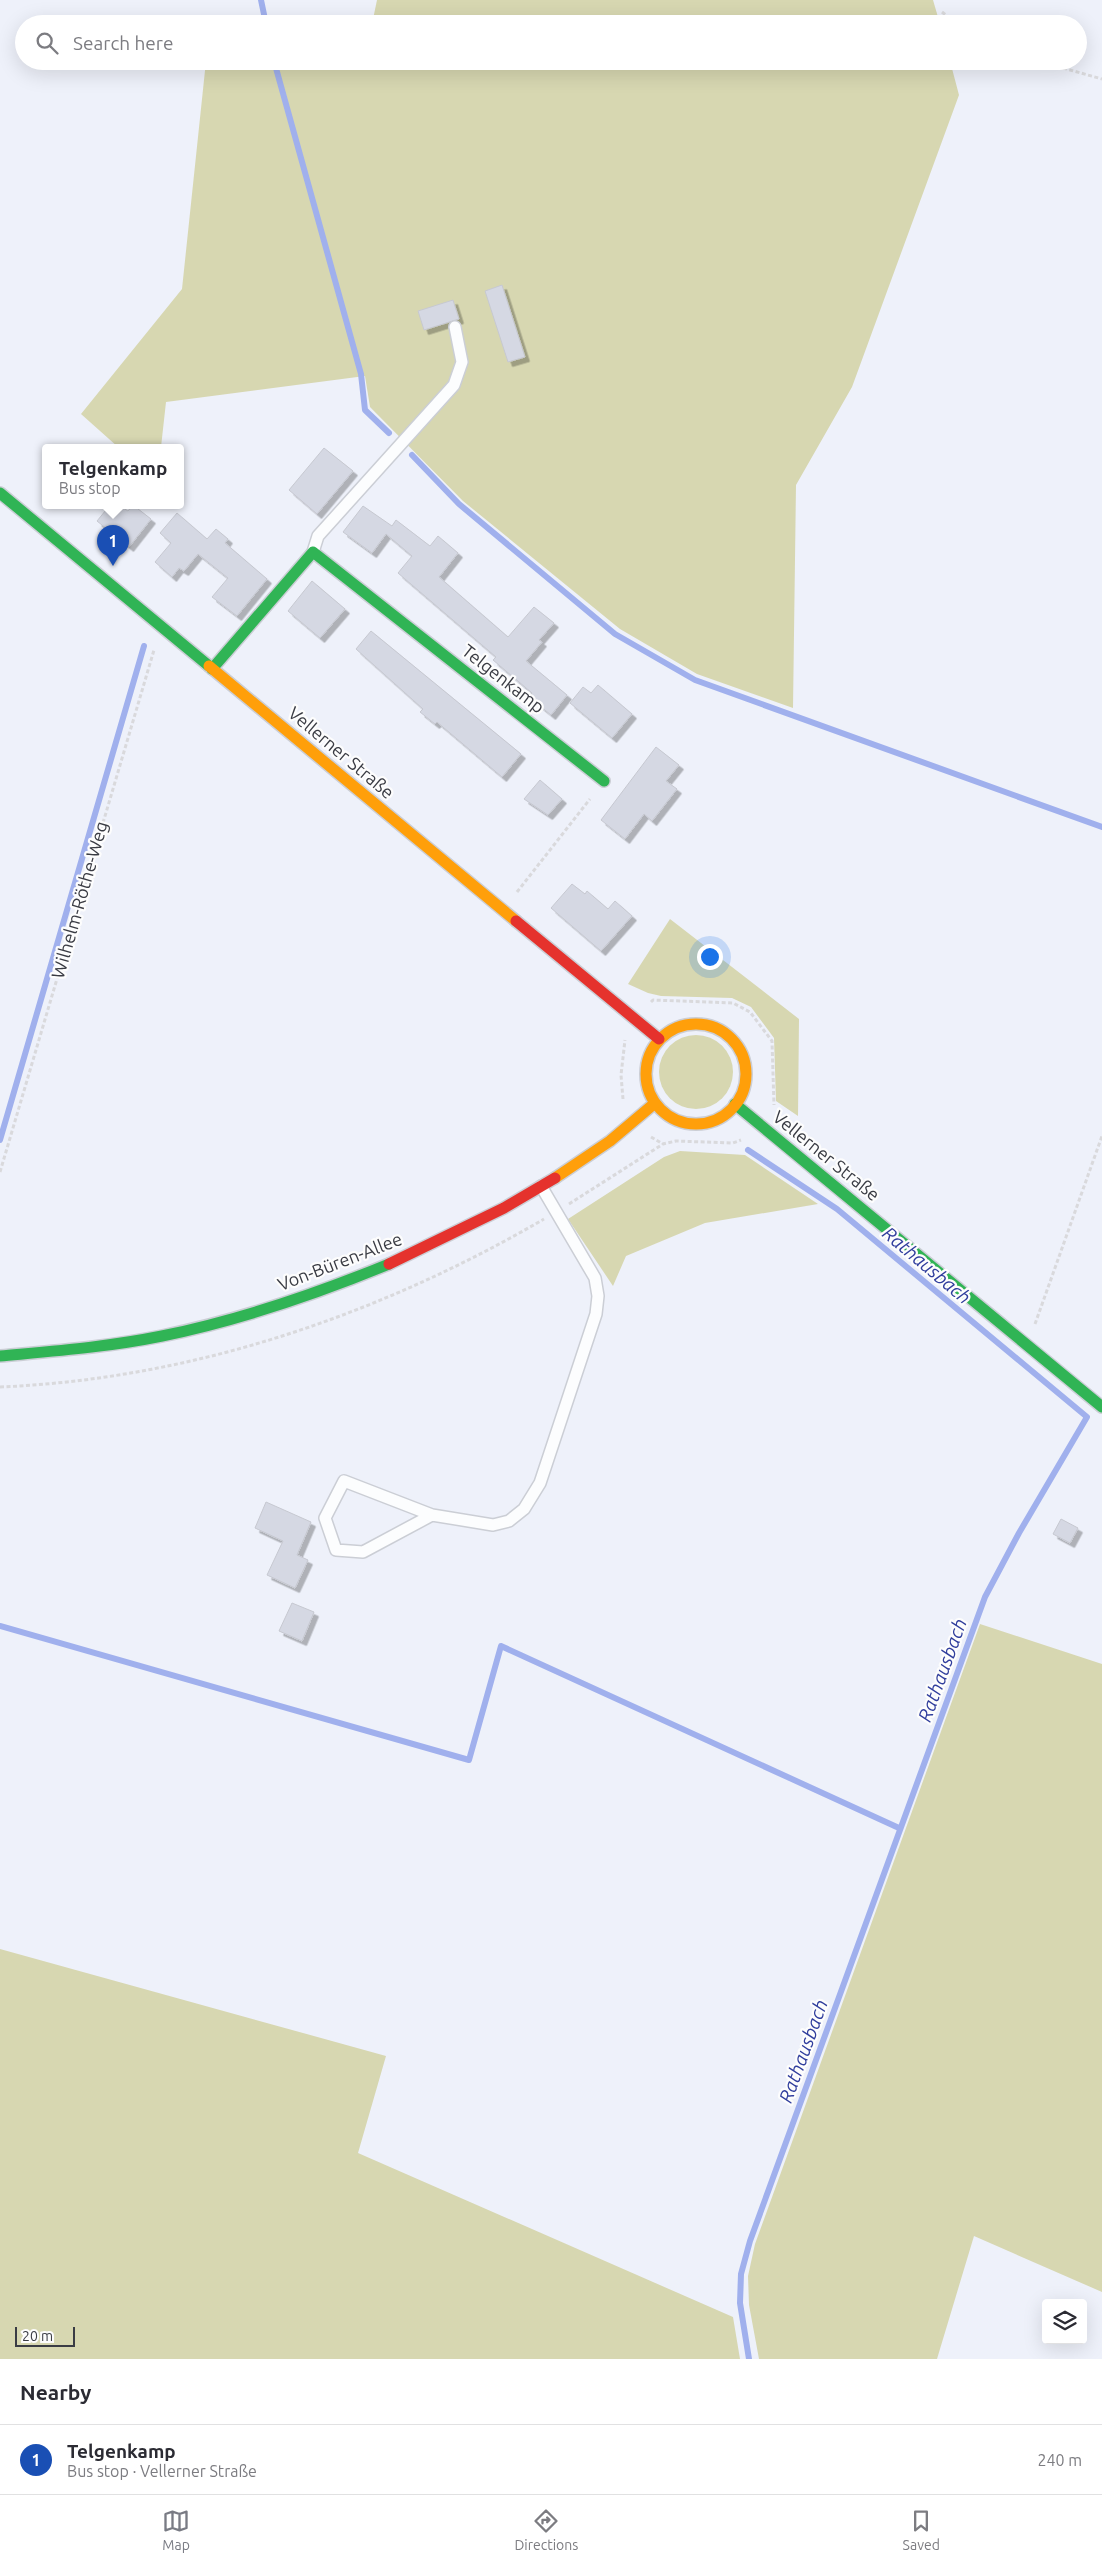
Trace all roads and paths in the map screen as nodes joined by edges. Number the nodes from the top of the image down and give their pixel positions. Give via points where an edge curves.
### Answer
1 (942, 12) dead end
2 (946, 15) edge
3 (1070, 70) edge
4 (1102, 79) edge
5 (455, 327) dead end
6 (0, 493) edge
7 (313, 552) junction
8 (166, 631) junction
9 (212, 669) junction
10 (604, 781) joint
11 (503, 910) junction
12 (637, 1021) junction
13 (659, 1040) junction
14 (655, 1103) junction
15 (772, 1103) dead end
16 (736, 1104) junction
17 (636, 1120) junction
18 (1102, 1136) edge
19 (744, 1138) dead end
20 (0, 1172) edge
21 (541, 1186) junction
22 (1023, 1341) junction
23 (0, 1356) edge
24 (1102, 1407) edge
25 (432, 1515) junction

1 - 2 path
3 - 4 path
5 - 7 lane via 462,362 454,385 318,536
6 - 8 main road, Vellerner Straße
7 - 9 main road
7 - 10 main road, Telgenkamp
8 - 9 main road, Vellerner Straße
8 - 20 path, Wilhelm-Röthe-Weg via 155,647
9 - 11 main road, Vellerner Straße
10 - 11 path
11 - 12 main road, Vellerner Straße
12 - 13 main road, Vellerner Straße
12 - 15 path via 653,1000 733,1003 750,1012 772,1041
12 - 17 path via 626,1038 621,1075 624,1106
13 - 14 main road via 649,1054 646,1071 647,1088
13 - 16 main road via 672,1029 688,1024 705,1024 721,1030 734,1041 743,1056 746,1072 744,1089
14 - 16 main road via 666,1114 695,1124 710,1122
14 - 17 main road, Von-Büren-Allee
16 - 22 main road, Vellerner Straße
17 - 19 path via 649,1136 663,1144 676,1140 733,1143
17 - 21 main road, Von-Büren-Allee
18 - 22 path via 1035,1324
21 - 23 main road, Von-Büren-Allee via 472,1225 406,1256 308,1295 212,1324 126,1342
21 - 25 lane via 595,1278 598,1296 596,1314 559,1427 540,1483 524,1509 509,1521 493,1525
22 - 24 main road, Vellerner Straße
25 - 25 lane via 363,1552 336,1550 325,1518 344,1481

